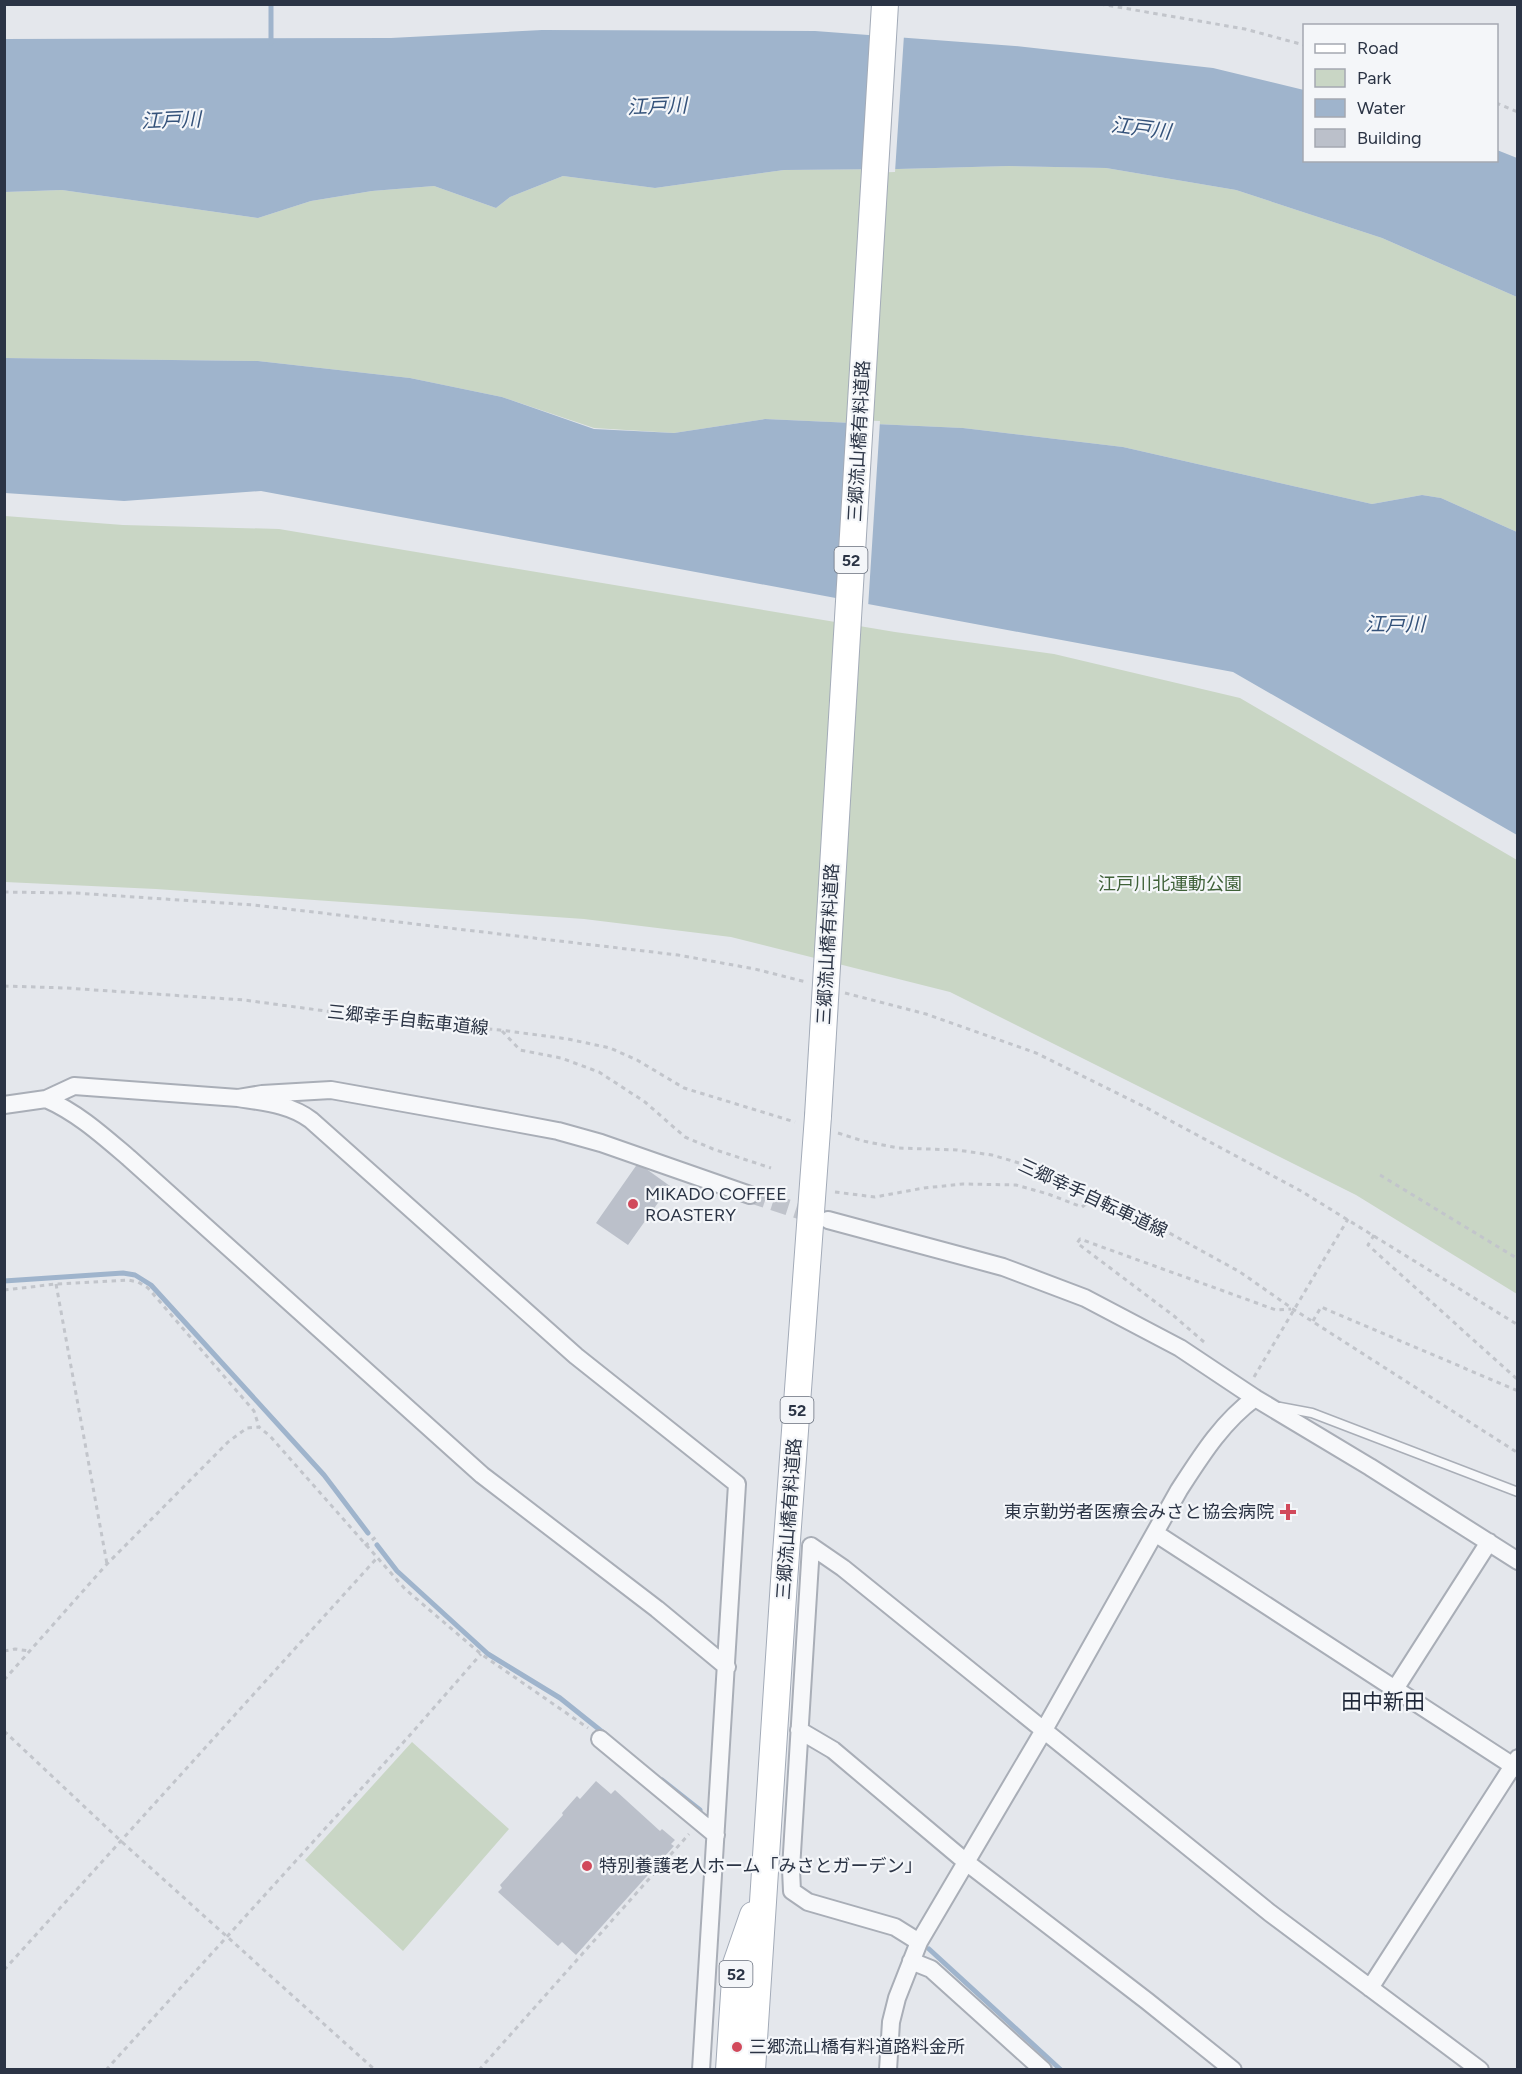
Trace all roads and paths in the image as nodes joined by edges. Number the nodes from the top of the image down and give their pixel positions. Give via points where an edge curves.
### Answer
1 (885, 4) edge
2 (1100, 4) edge
3 (1303, 44) edge
4 (1498, 103) edge
5 (1518, 112) edge
6 (4, 892) edge
7 (812, 984) dead end
8 (4, 986) edge
9 (834, 990) dead end
10 (500, 1030) junction
11 (238, 1098) junction
12 (46, 1099) junction
13 (4, 1105) edge
14 (806, 1119) junction
15 (838, 1133) dead end
16 (771, 1168) dead end
17 (1380, 1175) dead end
18 (835, 1192) dead end
19 (750, 1195) tunnel mouth
20 (1094, 1198) junction
21 (1348, 1219) junction
22 (828, 1220) tunnel mouth
23 (1374, 1235) junction
24 (1518, 1259) edge
25 (56, 1284) junction
26 (4, 1290) edge
27 (1293, 1309) junction
28 (1313, 1321) junction
29 (1518, 1325) edge
30 (1207, 1344) dead end
31 (1518, 1380) edge
32 (1518, 1391) edge
33 (1257, 1395) junction
34 (259, 1427) junction
35 (1518, 1453) edge
36 (1518, 1492) edge
37 (1155, 1533) junction
38 (377, 1536) dead end
39 (1489, 1542) junction
40 (365, 1546) junction
41 (376, 1559) junction
42 (1518, 1561) edge
43 (107, 1564) junction
44 (4, 1651) edge
45 (29, 1651) junction
46 (481, 1654) junction
47 (727, 1667) junction
48 (4, 1680) edge
49 (1395, 1689) junction
50 (799, 1730) junction
51 (1044, 1730) junction
52 (4, 1731) edge
53 (600, 1739) joint
54 (1516, 1764) edge
55 (700, 1821) junction
56 (716, 1835) junction
57 (122, 1842) junction
58 (966, 1862) junction
59 (763, 1883) junction
60 (227, 1936) junction
61 (919, 1942) junction
62 (911, 1961) junction
63 (4, 1970) edge
64 (1370, 1988) junction
65 (106, 2070) edge
66 (375, 2070) edge
67 (479, 2070) edge
68 (701, 2070) edge
69 (729, 2070) edge
70 (752, 2070) edge
71 (888, 2070) edge
72 (1043, 2070) edge
73 (1233, 2070) edge
74 (1480, 2070) edge

1 - 14 main road, 三郷流山橋有料道路 / 52, bridge
2 - 3 path via 1245,29
4 - 5 path
6 - 7 path via 254,905 678,956 755,969
8 - 10 path, 三郷幸手自転車道線 via 244,1000
9 - 21 path via 926,1014 1036,1053 1145,1107
10 - 14 path, 三郷幸手自転車道線 via 610,1048 684,1088
10 - 16 path via 520,1050 561,1058 599,1072 645,1102 685,1137
11 - 12 street via 74,1086
11 - 19 street via 331,1090 558,1131
11 - 47 street via 295,1110 311,1120 576,1356 737,1484
12 - 13 street
12 - 47 street via 84,1120 129,1158 482,1475
14 - 59 main road, 三郷流山橋有料道路 / 52 via 810,1240
15 - 20 path, 三郷幸手自転車道線 via 898,1148 992,1155 1036,1168
17 - 24 path
18 - 20 path via 875,1197 963,1184 1016,1185 1082,1207
20 - 27 path, 三郷幸手自転車道線 via 1208,1254
21 - 23 path
21 - 27 path
22 - 33 street via 1052,1284 1180,1348
23 - 29 path
23 - 31 path via 1368,1245
25 - 26 path
25 - 34 path via 128,1280 148,1288 254,1411
25 - 43 path
27 - 28 path, 三郷幸手自転車道線
27 - 30 path via 1276,1310 1080,1239 1077,1243
27 - 33 path
28 - 32 path via 1322,1307
28 - 35 path, 三郷幸手自転車道線
33 - 36 lane
33 - 37 street via 1203,1453
33 - 39 street
34 - 40 path
34 - 43 path via 247,1428 228,1442
37 - 49 street
37 - 51 street
38 - 40 path
39 - 42 street
39 - 49 street
40 - 41 path
41 - 46 path
41 - 57 path
43 - 45 path
44 - 45 path
45 - 48 path
46 - 53 path
46 - 60 path
47 - 56 street
49 - 54 street
50 - 51 street via 811,1546
50 - 58 street via 832,1750
50 - 61 street via 792,1892 808,1902 895,1927
51 - 58 street
51 - 64 street via 1270,1913
52 - 57 path
53 - 55 street
54 - 64 street
55 - 56 street
55 - 67 path
56 - 68 street
57 - 60 path
57 - 63 path
58 - 61 street
58 - 73 street
59 - 69 main road, 三郷流山橋有料道路 / 52 via 736,1964
59 - 70 main road, 三郷流山橋有料道路 / 52
60 - 65 path
60 - 66 path
61 - 62 street
62 - 71 street via 891,2022
62 - 72 street via 931,1969
64 - 74 street

